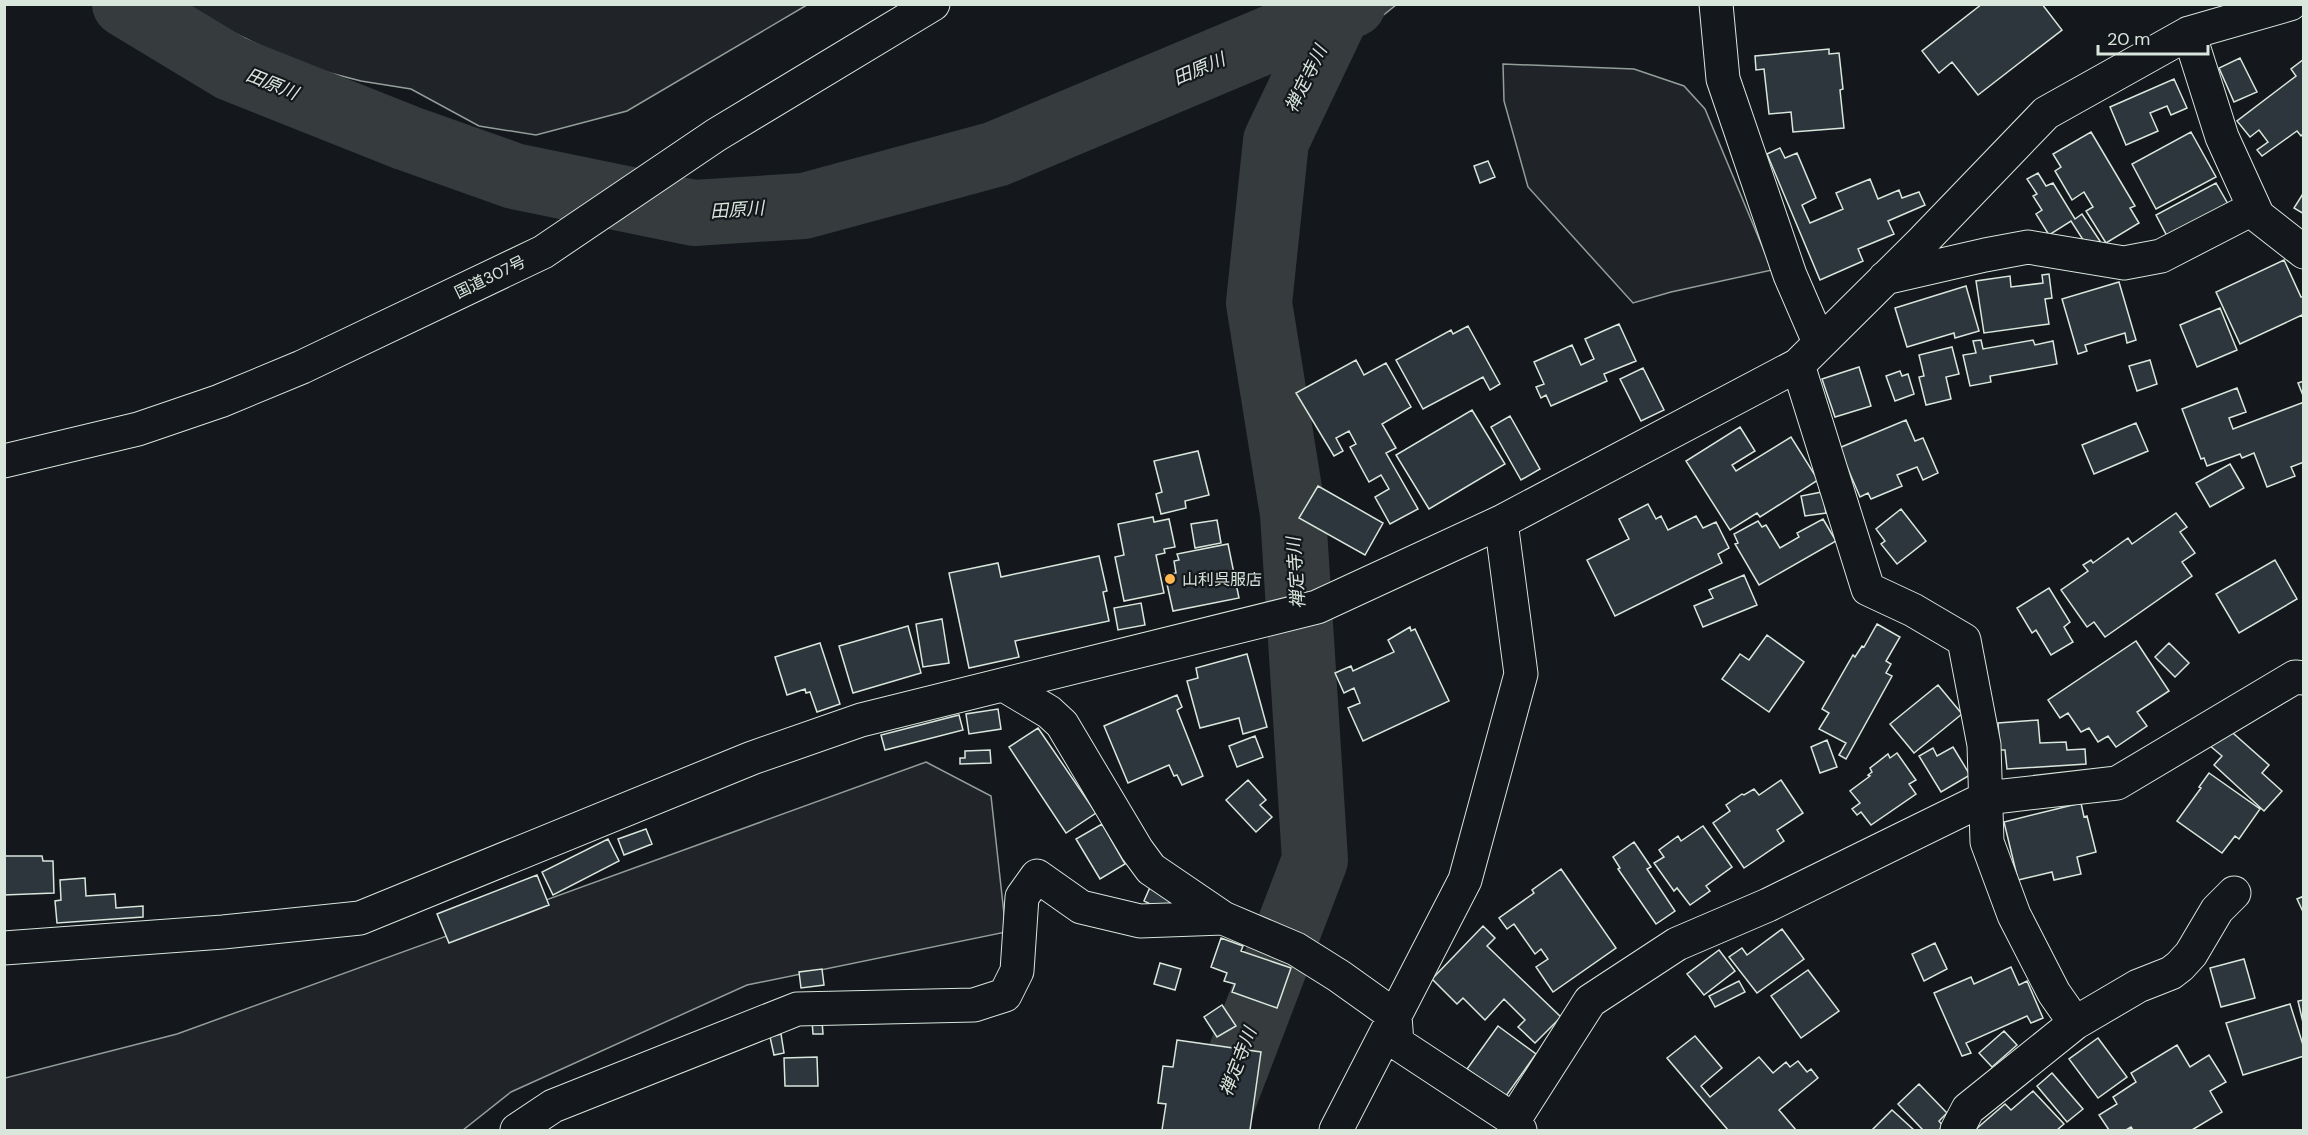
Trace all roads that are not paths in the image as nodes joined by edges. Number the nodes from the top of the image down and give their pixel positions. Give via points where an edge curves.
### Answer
1 (933, 4) edge
2 (1716, 4) edge
3 (2290, 4) edge
4 (2203, 21) edge
5 (2254, 208) junction
6 (2304, 252) edge
7 (1885, 278) junction
8 (1809, 353) junction
9 (4, 461) edge
10 (1501, 522) junction
11 (2304, 678) edge
12 (1004, 685) junction
13 (1986, 798) junction
14 (2234, 892) dead end
15 (1223, 918) junction
16 (4, 948) edge
17 (1395, 1016) junction
18 (2075, 1023) junction
19 (1517, 1126) edge
20 (517, 1131) edge
21 (1336, 1131) edge
22 (1957, 1131) edge

1 - 9 main road, 国道307号 via 716,135 543,252 302,367 220,401 138,429
2 - 8 main road via 1723,79 1790,275
3 - 4 main road
4 - 5 main road via 2222,137
4 - 7 main road via 2046,113
5 - 6 main road via 2258,216
5 - 7 main road via 2161,256 2124,263 2028,247
7 - 8 main road
8 - 10 main road
8 - 13 main road via 1868,590 1965,640 1984,745
10 - 12 main road via 1317,607
10 - 17 main road via 1521,674 1465,880
11 - 13 main road via 2295,678 2117,783
12 - 15 main road via 1062,724 1151,869
12 - 16 main road via 861,720 752,758 360,918
13 - 18 main road via 1987,842 2014,915 2054,993
13 - 19 main road via 1768,905 1677,944 1590,1001
14 - 18 main road via 2217,910 2180,966
15 - 17 main road via 1296,949
15 - 20 main road via 1140,921 1081,907 1037,876 1022,897 1017,971 1005,995 974,1005 797,1009 553,1106
17 - 19 main road via 1397,1044
17 - 21 main road
18 - 22 main road via 1968,1109

